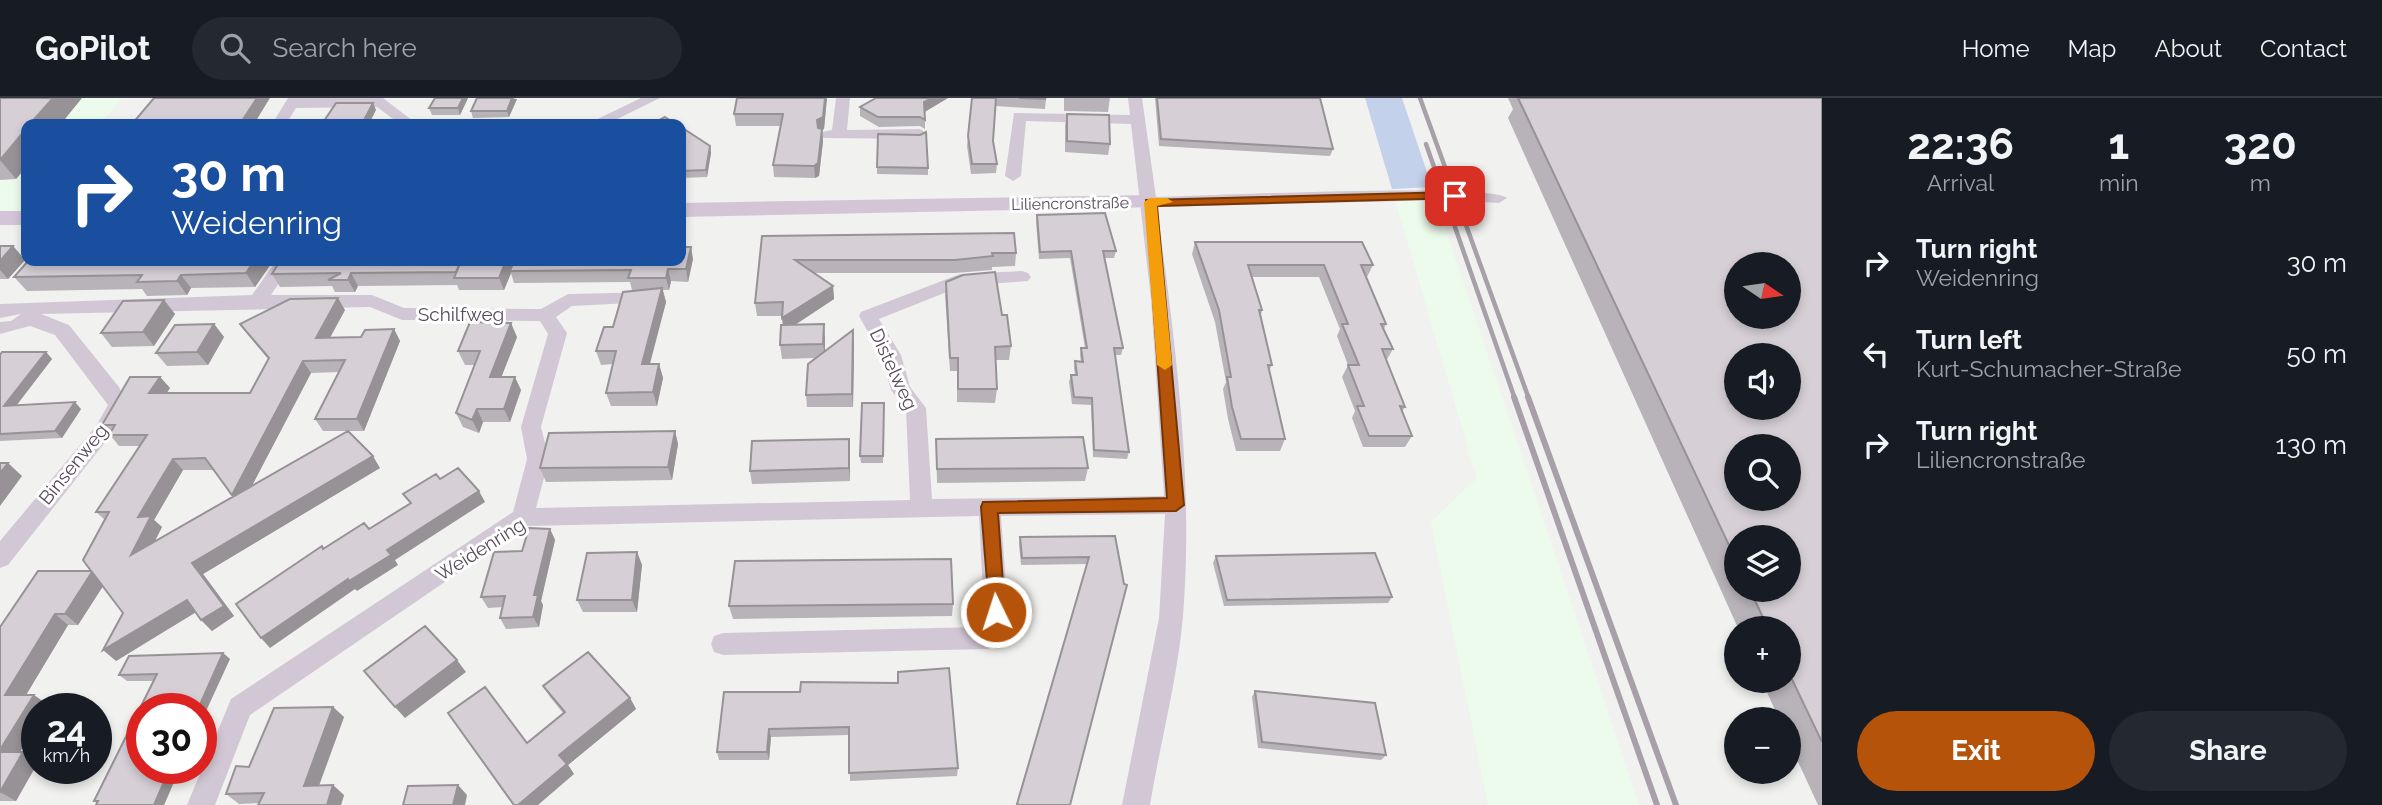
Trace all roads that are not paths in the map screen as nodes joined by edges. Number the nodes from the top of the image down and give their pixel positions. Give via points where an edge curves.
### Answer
1 (653, 98) edge
2 (843, 98) edge
3 (1135, 98) edge
4 (293, 101) edge
5 (282, 119) edge
6 (403, 119) edge
7 (606, 119) edge
8 (1137, 120) junction
9 (920, 134) edge
10 (1013, 176) dead end
11 (1499, 198) dead end
12 (1150, 202) junction
13 (686, 208) edge
14 (0, 218) edge
15 (21, 218) edge
16 (281, 266) edge
17 (1022, 277) dead end
18 (661, 296) edge
19 (257, 301) junction
20 (0, 312) edge
21 (33, 313) junction
22 (545, 315) junction
23 (0, 328) edge
24 (1176, 505) junction
25 (920, 507) junction
26 (989, 507) junction
27 (523, 517) junction
28 (0, 558) edge
29 (723, 644) dead end
30 (201, 805) edge
31 (1136, 805) edge

1 - 7 street
2 - 9 street via 833,135
3 - 8 street
4 - 5 street
4 - 6 street via 381,102
8 - 10 street via 1018,116
8 - 12 street
11 - 12 street, Liliencronstraße via 1443,195
12 - 13 street, Liliencronstraße
12 - 24 street
14 - 15 street
16 - 19 street
17 - 25 street, Distelweg via 960,279 867,316 891,355 901,390 916,408
18 - 22 street, Schilfweg via 568,300
19 - 21 street, Binsenweg
19 - 22 street, Schilfweg via 372,301 402,314
20 - 21 street, Binsenweg via 8,308
21 - 23 street, Binsenweg via 11,328
21 - 28 street, Binsenweg via 62,330 118,405 103,431
22 - 27 street via 558,333 531,427 538,459
24 - 26 street, Weidenring
24 - 31 street via 1171,618
25 - 26 street, Weidenring
25 - 27 street, Weidenring
26 - 29 street via 996,612 987,638
27 - 30 street, Weidenring via 240,707

